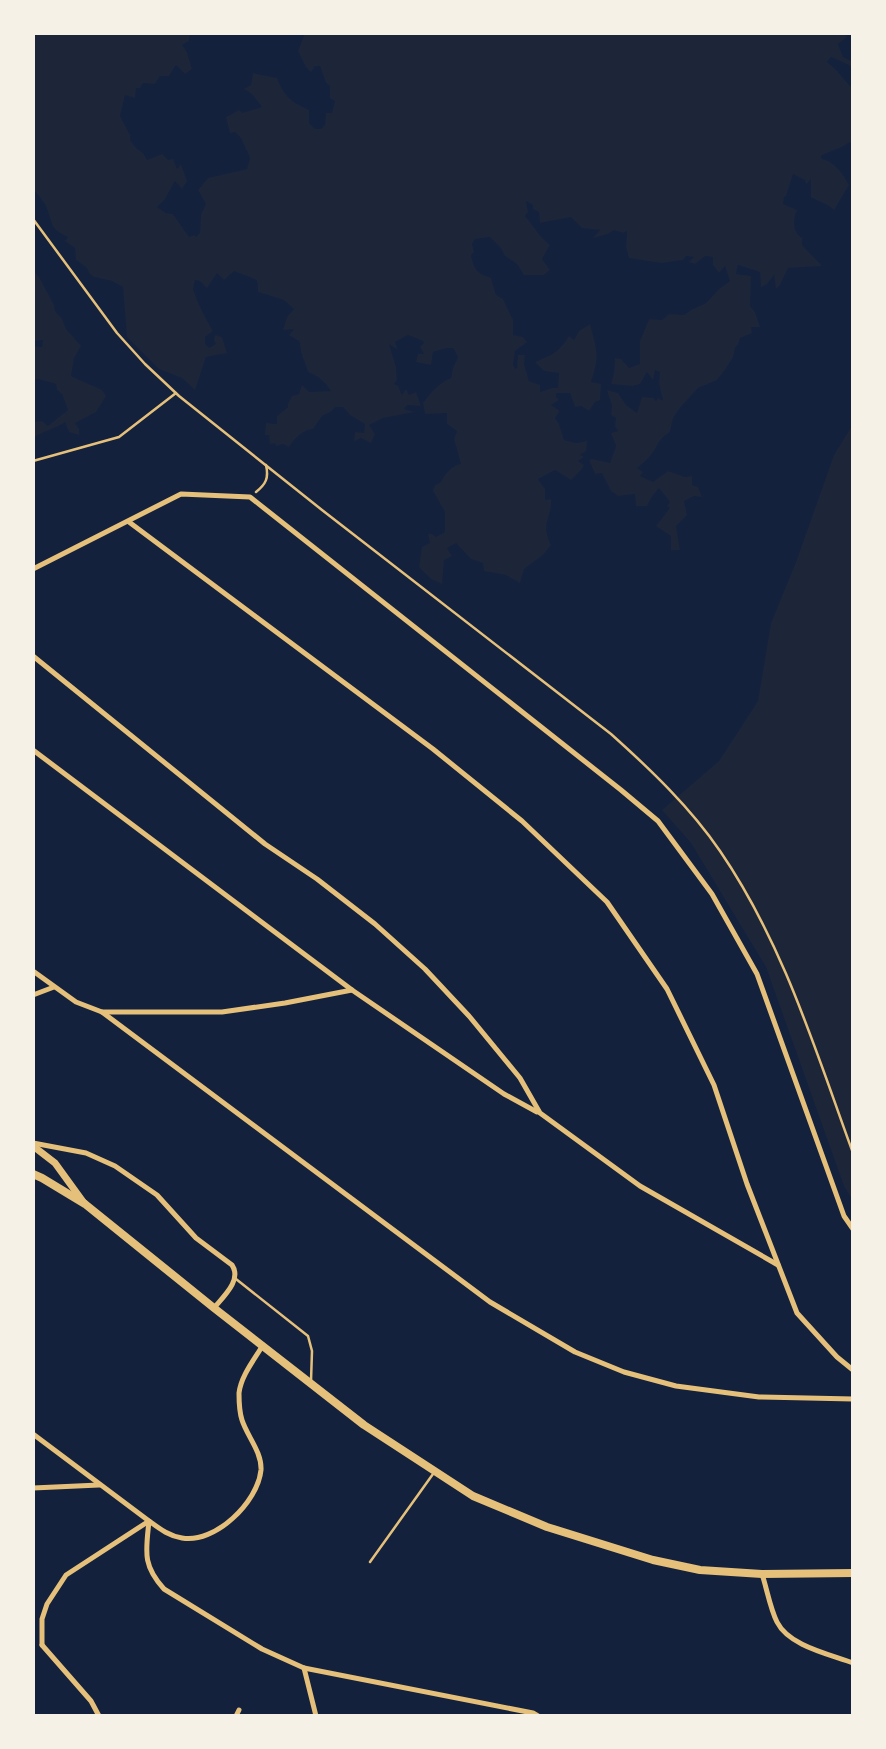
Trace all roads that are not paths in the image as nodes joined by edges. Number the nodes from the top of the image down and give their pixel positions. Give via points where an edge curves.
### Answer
1 (129, 522) junction
2 (33, 569) edge
3 (33, 656) edge
4 (33, 750) edge
5 (33, 971) edge
6 (54, 987) junction
7 (352, 990) junction
8 (33, 995) edge
9 (102, 1012) junction
10 (540, 1114) junction
11 (33, 1145) edge
12 (33, 1174) edge
13 (85, 1205) junction
14 (853, 1229) edge
15 (779, 1265) junction
16 (236, 1279) junction
17 (215, 1308) junction
18 (263, 1345) junction
19 (853, 1370) edge
20 (311, 1382) junction
21 (853, 1399) edge
22 (33, 1434) edge
23 (435, 1471) junction
24 (99, 1485) junction
25 (33, 1488) edge
26 (149, 1521) junction
27 (370, 1562) dead end
28 (853, 1573) edge
29 (762, 1574) junction
30 (33, 1645) edge
31 (42, 1645) junction
32 (853, 1663) edge
33 (304, 1668) junction
34 (99, 1716) edge
35 (316, 1716) edge
36 (538, 1716) edge

1 - 2 street
1 - 14 street via 180,494 250,497 659,821 712,894 757,974 844,1216
1 - 15 street via 433,749 522,821 607,902 667,989 714,1085
3 - 10 street via 415,960 520,1078
4 - 7 street
5 - 6 street
6 - 8 street
6 - 9 street
7 - 9 street via 222,1012
7 - 10 street
9 - 21 street via 490,1302 575,1352 624,1372 676,1385 759,1397
10 - 15 street via 640,1186
11 - 13 street via 55,1163
11 - 16 street via 86,1153 115,1166 157,1195 196,1238 232,1265
12 - 13 main road
13 - 17 main road
15 - 19 street via 797,1313
16 - 17 street
16 - 20 lane via 308,1336
17 - 18 main road
18 - 20 main road
18 - 26 street via 239,1389 242,1421 261,1469 248,1501 224,1525 199,1537 169,1535
20 - 23 main road via 364,1425
22 - 24 street
23 - 27 lane
23 - 29 main road via 473,1496 547,1527 653,1560 699,1570
24 - 25 street
24 - 26 street
26 - 31 street via 65,1576 47,1604
26 - 33 street via 146,1557 152,1577 164,1589 262,1649
28 - 29 main road
29 - 32 street via 785,1634
30 - 31 street
31 - 34 street
33 - 35 street
33 - 36 street

